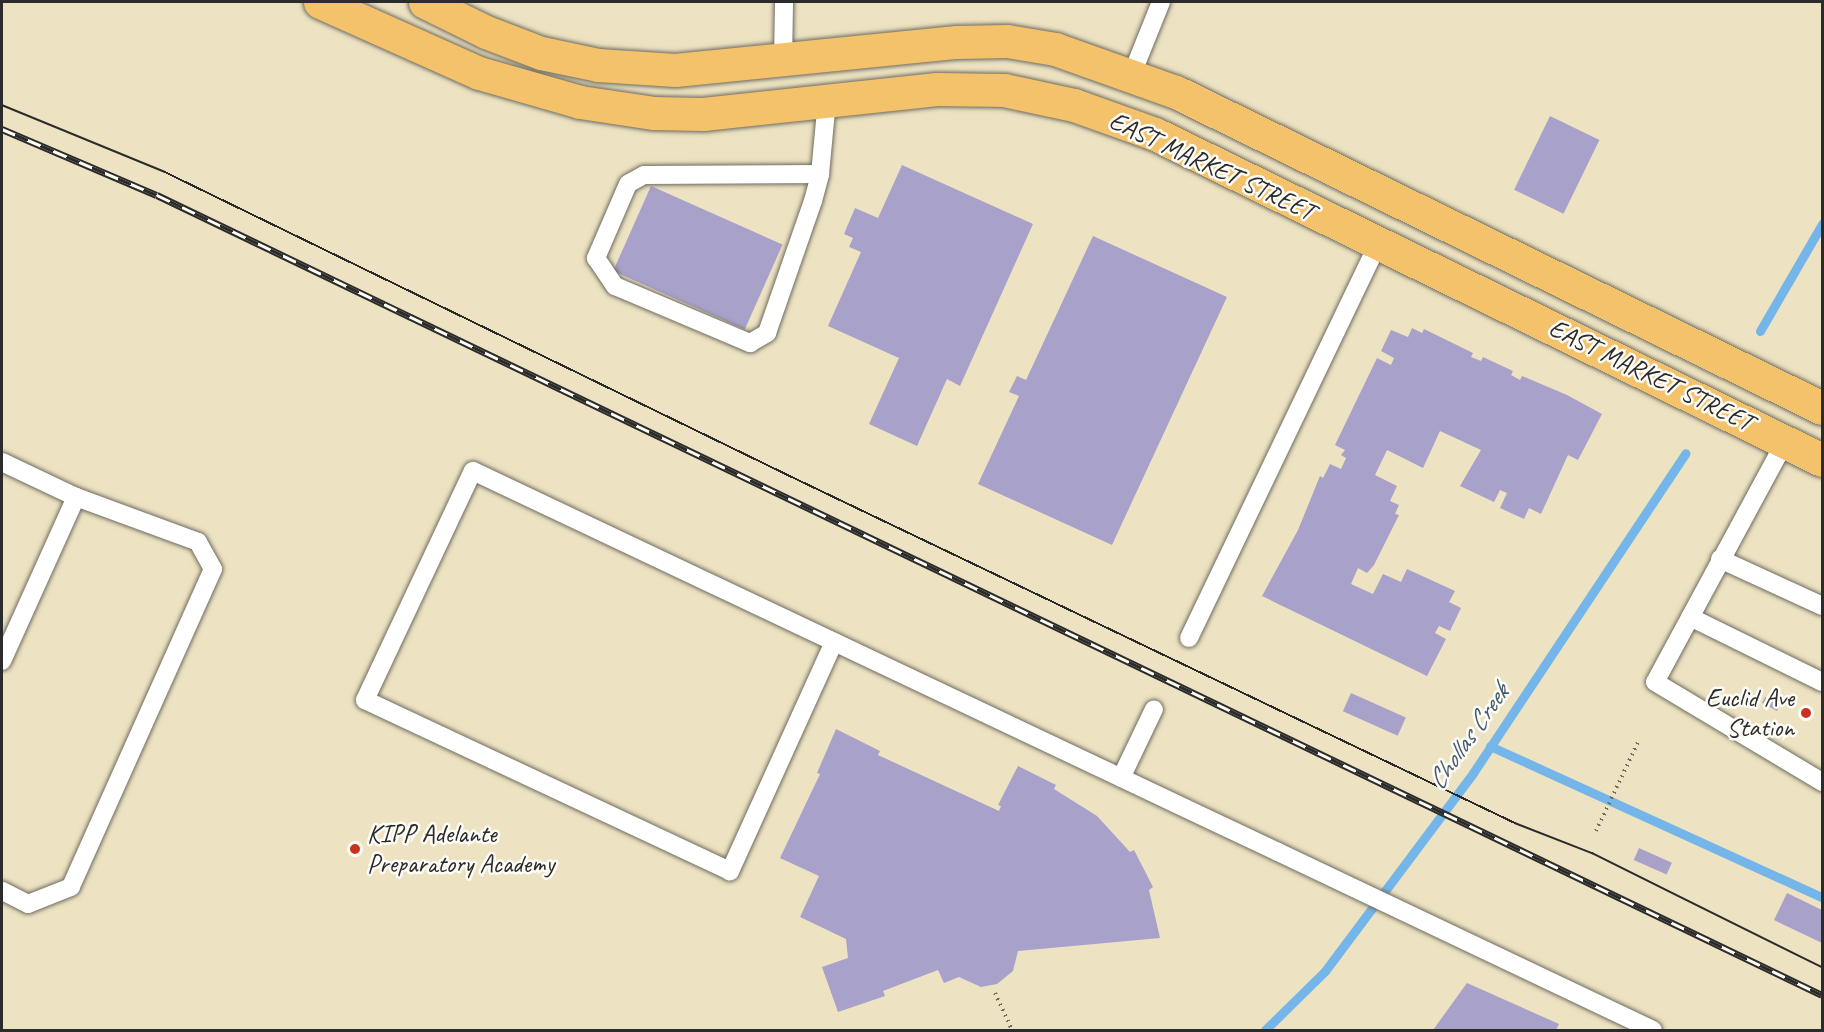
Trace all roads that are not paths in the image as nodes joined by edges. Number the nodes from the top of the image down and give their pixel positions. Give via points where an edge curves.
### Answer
1 (320, 2) edge
2 (425, 2) edge
3 (784, 2) edge
4 (1161, 2) edge
5 (783, 61) junction
6 (1132, 74) junction
7 (827, 100) junction
8 (820, 174) junction
9 (1399, 200) junction
10 (1378, 244) junction
11 (1816, 405) edge
12 (1786, 440) junction
13 (1822, 460) edge
14 (2, 462) edge
15 (76, 497) junction
16 (1720, 559) junction
17 (1822, 606) edge
18 (1690, 617) junction
19 (1189, 638) dead end
20 (834, 642) junction
21 (2, 662) edge
22 (1822, 682) edge
23 (1154, 709) dead end
24 (1121, 778) junction
25 (1822, 782) edge
26 (2, 891) edge
27 (1653, 1030) edge

1 - 7 main road, EAST MARKET STREET via 479,73 580,102 703,114
2 - 5 main road, EAST MARKET STREET via 541,53 598,65 675,70
3 - 5 lane
4 - 6 lane
5 - 6 main road, EAST MARKET STREET via 957,42 1007,41 1055,49
6 - 9 main road, EAST MARKET STREET
7 - 8 lane
7 - 10 main road, EAST MARKET STREET via 938,89 1004,90 1074,105 1155,134
8 - 8 lane via 767,333 750,343 615,286 596,258 628,184 644,175
9 - 10 main road
9 - 11 main road, EAST MARKET STREET
10 - 12 main road, EAST MARKET STREET
10 - 19 lane
11 - 12 main road
12 - 13 main road, EAST MARKET STREET
12 - 16 lane
14 - 15 lane
15 - 21 lane
15 - 26 lane via 198,542 213,569 71,886 28,904
16 - 17 lane
16 - 18 lane
18 - 22 lane
18 - 25 lane via 1655,682
20 - 20 lane via 473,471 365,700 730,871
20 - 24 lane
23 - 24 lane
24 - 27 lane

